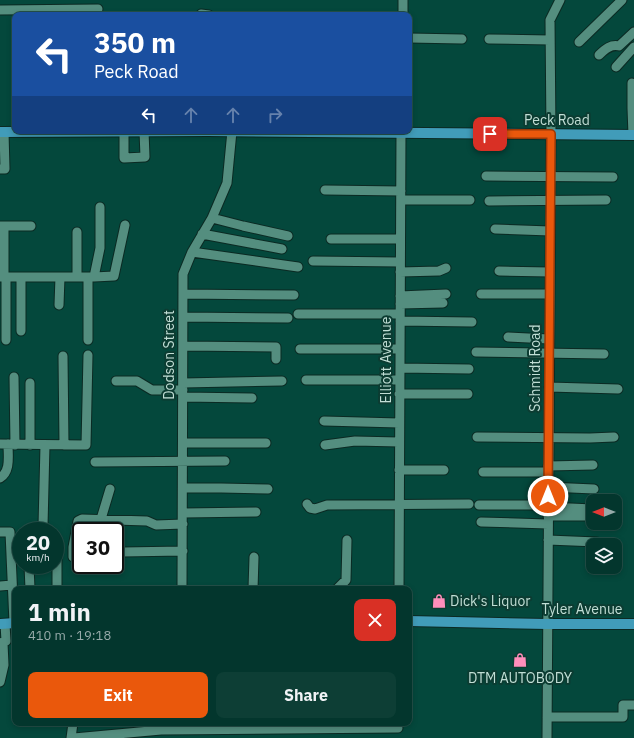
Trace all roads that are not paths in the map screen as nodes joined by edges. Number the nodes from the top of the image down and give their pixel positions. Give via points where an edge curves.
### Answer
1 (0, 0) edge
2 (403, 0) edge
3 (560, 0) edge
4 (622, 0) edge
5 (98, 8) edge
6 (0, 10) edge
7 (34, 12) edge
8 (403, 12) edge
9 (634, 32) edge
10 (412, 38) edge
11 (462, 38) dead end
12 (489, 39) dead end
13 (550, 40) junction
14 (579, 42) dead end
15 (634, 48) edge
16 (599, 54) dead end
17 (616, 67) dead end
18 (632, 83) dead end
19 (633, 108) edge
20 (2, 132) edge
21 (12, 132) edge
22 (412, 132) edge
23 (124, 134) edge
24 (144, 134) edge
25 (232, 134) edge
26 (401, 134) edge
27 (551, 134) junction
28 (633, 134) edge
29 (0, 170) edge
30 (486, 176) dead end
31 (550, 177) junction
32 (613, 177) dead end
33 (325, 190) dead end
34 (401, 195) junction
35 (470, 200) dead end
36 (550, 200) junction
37 (606, 200) dead end
38 (489, 201) dead end
39 (100, 207) dead end
40 (212, 218) junction
41 (125, 225) dead end
42 (2, 226) edge
43 (31, 226) dead end
44 (495, 229) dead end
45 (550, 231) junction
46 (77, 232) dead end
47 (202, 234) junction
48 (288, 236) dead end
49 (331, 239) dead end
50 (400, 239) junction
51 (282, 249) dead end
52 (192, 252) junction
53 (313, 261) dead end
54 (400, 262) junction
55 (298, 267) dead end
56 (446, 268) dead end
57 (499, 271) dead end
58 (400, 272) junction
59 (550, 272) junction
60 (4, 277) edge
61 (22, 277) junction
62 (60, 277) junction
63 (77, 277) junction
64 (91, 277) junction
65 (183, 294) junction
66 (481, 294) dead end
67 (550, 294) junction
68 (294, 295) dead end
69 (444, 299) dead end
70 (400, 300) junction
71 (59, 305) dead end
72 (298, 314) dead end
73 (183, 318) junction
74 (288, 318) dead end
75 (400, 318) junction
76 (472, 322) dead end
77 (21, 331) dead end
78 (508, 337) dead end
79 (549, 339) junction
80 (6, 340) dead end
81 (88, 340) dead end
82 (183, 346) junction
83 (300, 349) dead end
84 (400, 349) junction
85 (476, 352) dead end
86 (549, 353) junction
87 (604, 354) dead end
88 (88, 355) dead end
89 (63, 356) dead end
90 (276, 359) dead end
91 (400, 368) junction
92 (469, 369) dead end
93 (14, 377) dead end
94 (306, 380) dead end
95 (400, 380) junction
96 (116, 381) dead end
97 (282, 381) dead end
98 (30, 383) dead end
99 (549, 387) junction
100 (618, 389) dead end
101 (183, 390) junction
102 (399, 394) junction
103 (468, 394) dead end
104 (252, 398) dead end
105 (324, 421) dead end
106 (399, 423) junction
107 (477, 437) dead end
108 (614, 437) dead end
109 (548, 438) junction
110 (399, 442) junction
111 (183, 443) junction
112 (266, 443) dead end
113 (8, 444) edge
114 (325, 444) dead end
115 (30, 445) junction
116 (45, 445) junction
117 (64, 445) junction
118 (224, 461) dead end
119 (95, 462) dead end
120 (183, 462) junction
121 (593, 465) dead end
122 (548, 469) junction
123 (399, 470) junction
124 (444, 470) dead end
125 (484, 472) dead end
126 (0, 478) edge
127 (548, 487) junction
128 (110, 488) dead end
129 (183, 488) junction
130 (594, 489) dead end
131 (268, 490) dead end
132 (307, 504) dead end
133 (398, 504) junction
134 (469, 504) dead end
135 (479, 505) dead end
136 (586, 510) edge
137 (256, 512) dead end
138 (183, 513) junction
139 (548, 513) junction
140 (586, 516) edge
141 (101, 519) junction
142 (43, 522) edge
143 (78, 522) edge
144 (481, 522) dead end
145 (182, 524) junction
146 (0, 532) edge
147 (347, 540) dead end
148 (548, 540) junction
149 (586, 542) edge
150 (182, 551) junction
151 (124, 552) edge
152 (254, 557) dead end
153 (29, 574) edge
154 (57, 574) edge
155 (12, 585) junction
156 (0, 586) edge
157 (30, 586) edge
158 (57, 586) edge
159 (182, 586) edge
160 (253, 586) edge
161 (340, 586) edge
162 (399, 586) edge
163 (412, 621) edge
164 (9, 623) edge
165 (547, 624) junction
166 (634, 624) edge
167 (2, 643) edge
168 (0, 682) edge
169 (634, 705) edge
170 (547, 717) junction
171 (73, 726) edge
172 (300, 726) edge
173 (330, 726) edge
174 (398, 726) edge
175 (315, 733) edge
176 (111, 736) edge
177 (72, 738) edge
178 (398, 738) edge
179 (547, 738) edge

1 - 6 street
2 - 8 street
3 - 13 street, Schmidt Road via 550,20
4 - 14 street
5 - 7 street
6 - 7 street
9 - 16 street via 619,46 607,48
10 - 11 street
12 - 13 street
13 - 27 street, Schmidt Road
15 - 17 street
18 - 19 street
19 - 28 street
20 - 21 main road, Peck Road
20 - 29 street via 5,170
22 - 27 main road, Peck Road
23 - 24 street via 124,158 145,157
25 - 40 street, Dodson Street via 227,183
26 - 34 street, Elliott Avenue
27 - 28 main road, Peck Road
27 - 31 street, Schmidt Road
30 - 31 street
31 - 32 street
31 - 36 street, Schmidt Road
33 - 34 street
34 - 35 street
34 - 50 street, Elliott Avenue
36 - 37 street
36 - 38 street
36 - 45 street, Schmidt Road
39 - 64 street via 100,248
40 - 47 street, Dodson Street
40 - 48 street
41 - 64 street via 114,276
42 - 43 street
42 - 60 street
44 - 45 street
45 - 59 street, Schmidt Road
46 - 63 street
47 - 51 street
47 - 52 street, Dodson Street
49 - 50 street
50 - 54 street, Elliott Avenue
52 - 55 street
52 - 65 street, Dodson Street via 183,274
53 - 54 street
54 - 58 street, Elliott Avenue
56 - 58 street via 439,271
57 - 59 street
58 - 70 street, Elliott Avenue
59 - 67 street, Schmidt Road
60 - 61 street
60 - 80 street
61 - 62 street
61 - 77 street
62 - 63 street
62 - 71 street
63 - 64 street
64 - 81 street
65 - 68 street
65 - 73 street, Dodson Street
66 - 67 street
67 - 79 street, Schmidt Road
69 - 70 street
70 - 75 street, Elliott Avenue
72 - 75 street
73 - 74 street
73 - 82 street, Dodson Street
75 - 76 street
75 - 84 street, Elliott Avenue
78 - 79 street
79 - 86 street, Schmidt Road
82 - 90 street via 276,347
82 - 101 street, Dodson Street
83 - 84 street
84 - 91 street, Elliott Avenue
85 - 86 street
86 - 87 street
86 - 99 street, Schmidt Road
88 - 117 street via 86,445
89 - 117 street
91 - 92 street
91 - 95 street, Elliott Avenue
93 - 113 street
94 - 95 street
95 - 102 street, Elliott Avenue
96 - 101 street via 137,381 152,390
97 - 101 street
98 - 115 street
99 - 100 street
99 - 109 street, Schmidt Road
101 - 104 street
101 - 111 street, Dodson Street
102 - 103 street
102 - 106 street, Elliott Avenue
105 - 106 street
106 - 110 street, Elliott Avenue
107 - 109 street
108 - 109 street
109 - 122 street, Schmidt Road
110 - 114 street
110 - 123 street, Elliott Avenue
111 - 112 street
111 - 120 street, Dodson Street
113 - 115 street
113 - 126 street via 8,468 5,475
115 - 116 street
116 - 117 street
116 - 142 street
118 - 120 street
119 - 120 street
120 - 129 street, Dodson Street
121 - 122 street
122 - 125 street
122 - 127 street, Schmidt Road
123 - 124 street
123 - 133 street, Elliott Avenue
127 - 130 street
127 - 139 street, Schmidt Road
128 - 141 street
129 - 131 street
129 - 138 street, Dodson Street
132 - 133 street via 315,509 326,505
133 - 134 street
133 - 162 street, Elliott Avenue
135 - 139 street
136 - 139 street
137 - 138 street
138 - 145 street, Dodson Street
139 - 140 street
139 - 144 street
139 - 148 street, Schmidt Road
141 - 143 street via 82,519
141 - 145 street via 147,521 156,525
145 - 150 street, Dodson Street
146 - 155 street via 10,532
147 - 161 street via 346,580
148 - 149 street
148 - 165 street, Schmidt Road
150 - 151 street
150 - 159 street, Dodson Street
152 - 160 street
153 - 157 street
154 - 158 street
155 - 156 street
155 - 164 street
163 - 165 main road, Tyler Avenue
164 - 167 street via 6,641
165 - 166 main road, Tyler Avenue
165 - 170 street, Schmidt Road
167 - 168 street via 4,665
169 - 170 street via 623,705 623,718
170 - 179 street, Schmidt Road
171 - 177 street
172 - 175 street
172 - 176 street via 161,730
173 - 174 street
173 - 175 street
174 - 178 street
176 - 177 street

